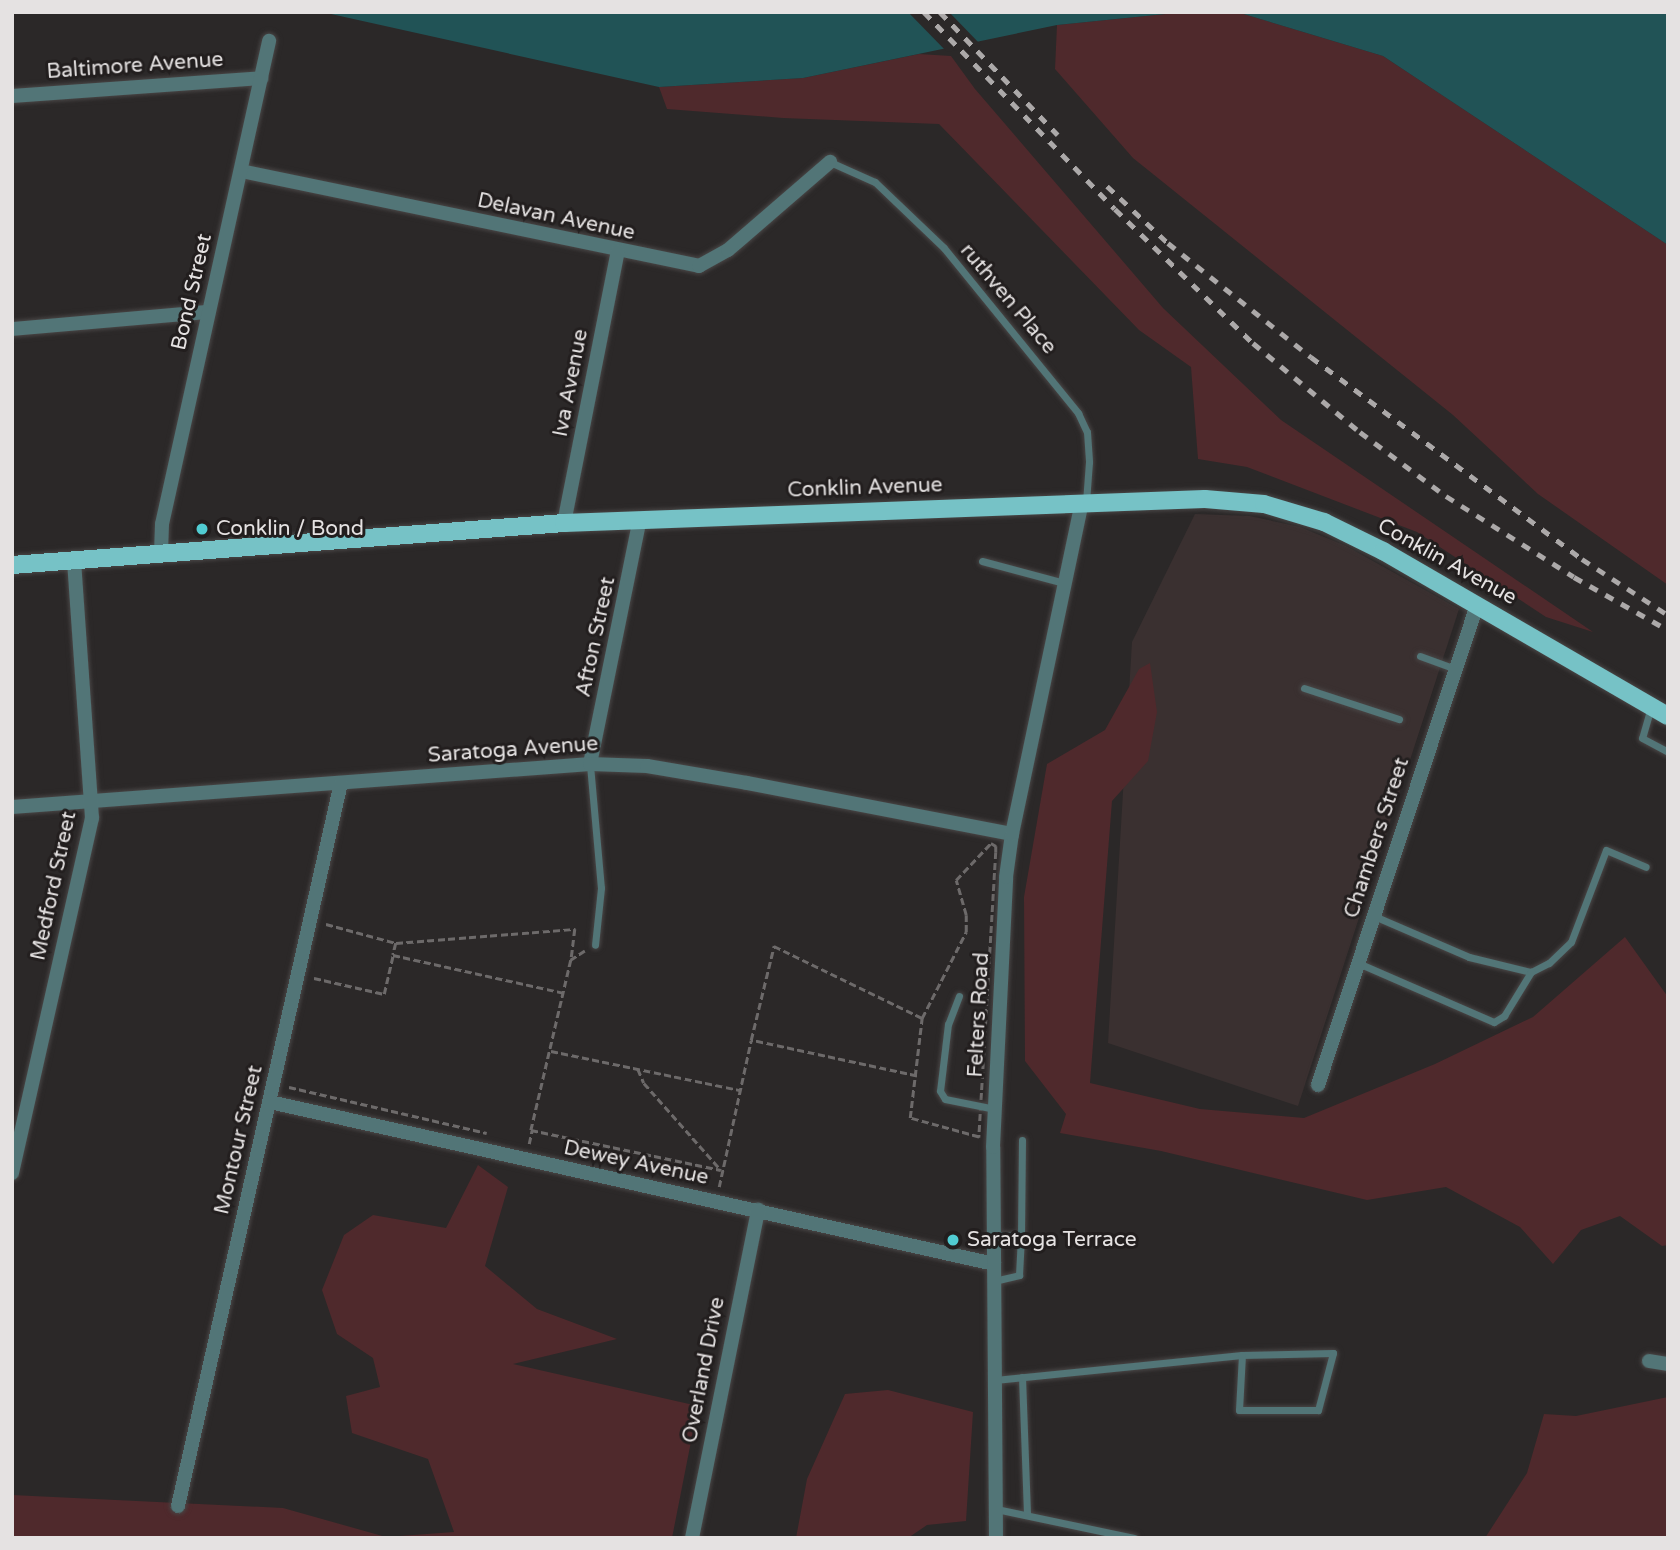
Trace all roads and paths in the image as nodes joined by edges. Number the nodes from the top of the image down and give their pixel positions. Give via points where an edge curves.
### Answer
1 (269, 41) dead end
2 (261, 78) junction
3 (12, 96) edge
4 (830, 162) joint
5 (241, 171) junction
6 (618, 251) junction
7 (208, 312) junction
8 (12, 329) edge
9 (1084, 503) junction
10 (640, 519) junction
11 (564, 523) junction
12 (161, 553) junction
13 (74, 561) junction
14 (982, 561) dead end
15 (12, 565) edge
16 (1065, 584) junction
17 (1477, 605) junction
18 (1420, 656) dead end
19 (1456, 669) junction
20 (1304, 688) dead end
21 (1651, 706) junction
22 (1668, 716) edge
23 (1399, 719) dead end
24 (1668, 752) edge
25 (590, 764) junction
26 (341, 783) junction
27 (92, 801) junction
28 (12, 807) edge
29 (1012, 834) junction
30 (1646, 867) dead end
31 (1374, 915) junction
32 (321, 922) dead end
33 (396, 943) junction
34 (595, 945) joint
35 (393, 955) junction
36 (570, 960) junction
37 (1358, 963) junction
38 (1531, 972) junction
39 (309, 977) dead end
40 (564, 993) junction
41 (959, 996) dead end
42 (922, 1018) dead end
43 (751, 1040) junction
44 (551, 1051) junction
45 (638, 1069) junction
46 (917, 1076) dead end
47 (286, 1084) dead end
48 (1318, 1085) dead end
49 (740, 1090) junction
50 (270, 1102) junction
51 (995, 1109) junction
52 (532, 1130) junction
53 (493, 1136) dead end
54 (979, 1137) dead end
55 (1022, 1140) dead end
56 (526, 1147) dead end
57 (980, 1149) dead end
58 (721, 1170) junction
59 (12, 1173) edge
60 (725, 1192) dead end
61 (758, 1210) junction
62 (993, 1236) junction
63 (1021, 1236) junction
64 (994, 1264) junction
65 (994, 1281) junction
66 (1242, 1355) junction
67 (1649, 1361) dead end
68 (1668, 1364) edge
69 (1022, 1377) junction
70 (995, 1380) junction
71 (178, 1506) dead end
72 (996, 1509) junction
73 (1027, 1515) junction
74 (692, 1538) edge
75 (996, 1538) edge
76 (1134, 1538) edge

1 - 2 street, Bond Street
2 - 3 street, Baltimore Avenue
2 - 5 street, Bond Street
4 - 6 street, Delavan Avenue via 728,250 699,266
4 - 9 lane, ruthven Place via 875,182 944,248 1078,413 1087,442
5 - 6 street, Delavan Avenue
5 - 7 street, Bond Street
6 - 11 street, Iva Avenue
7 - 8 street
7 - 12 street, Bond Street via 162,524
9 - 10 main road, Conklin Avenue
9 - 16 street, Felters Road
9 - 17 main road, Conklin Avenue via 1205,499 1289,510 1325,522
10 - 11 main road, Conklin Avenue
10 - 25 street, Afton Street
11 - 12 main road, Conklin Avenue
12 - 13 main road, Conklin Avenue
13 - 15 main road, Conklin Avenue
13 - 27 street, Medford Street
14 - 16 lane
16 - 29 street, Felters Road
17 - 19 street, Chambers Street
17 - 21 main road, Conklin Avenue
18 - 19 lane
19 - 31 street, Chambers Street
20 - 23 lane
21 - 22 main road, Conklin Avenue
21 - 24 lane via 1642,738
25 - 26 street, Saratoga Avenue
25 - 29 street, Saratoga Avenue via 647,766 734,780
25 - 34 lane via 601,888
26 - 27 street, Saratoga Avenue
26 - 50 street, Montour Street
27 - 28 street, Saratoga Avenue
27 - 59 street, Medford Street via 92,818
29 - 51 street, Felters Road
30 - 38 lane via 1606,850 1570,942 1549,963
31 - 37 street, Chambers Street
31 - 38 lane via 1469,957
32 - 33 path
33 - 35 path
33 - 36 path via 575,929
34 - 36 path
35 - 39 path via 384,994
35 - 40 path
36 - 40 path
37 - 38 lane via 1494,1022 1504,1016
37 - 48 street, Chambers Street
40 - 44 path
41 - 51 lane via 948,1024 940,1091 945,1098
42 - 43 path via 774,946
43 - 46 path
43 - 49 path
44 - 45 path
44 - 52 path
45 - 49 path
45 - 58 path via 644,1083
47 - 53 path
49 - 58 path
50 - 61 street, Dewey Avenue
50 - 71 street, Montour Street
51 - 62 street, Felters Road
52 - 56 path
52 - 58 path
54 - 57 path
55 - 63 lane
58 - 60 path via 718,1186
61 - 64 street, Dewey Avenue
61 - 74 street, Overland Drive
62 - 63 lane
62 - 64 street, Felters Road
63 - 65 lane via 1019,1275
64 - 65 street, Felters Road
65 - 70 street, Felters Road
66 - 66 lane via 1333,1353 1318,1410 1239,1410
66 - 69 lane
67 - 68 street
69 - 70 lane
69 - 73 lane
70 - 72 street, Felters Road
72 - 73 lane
72 - 75 street, Felters Road
73 - 76 lane

